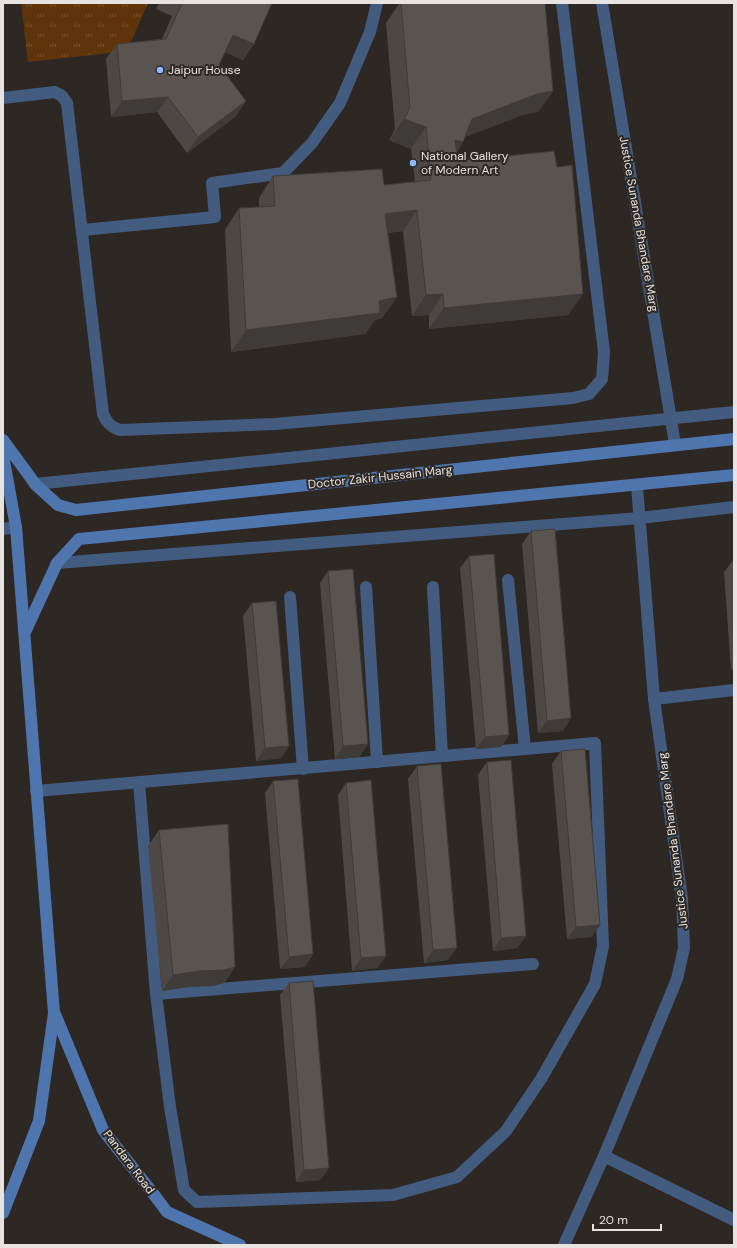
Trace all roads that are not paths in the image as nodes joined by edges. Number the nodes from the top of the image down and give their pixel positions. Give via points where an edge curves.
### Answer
1 (377, 3) edge
2 (562, 3) edge
3 (602, 3) edge
4 (3, 98) edge
5 (83, 230) junction
6 (734, 412) edge
7 (672, 419) junction
8 (734, 439) edge
9 (3, 440) edge
10 (675, 444) junction
11 (3, 455) edge
12 (734, 475) edge
13 (35, 484) junction
14 (637, 486) junction
15 (734, 507) edge
16 (640, 518) junction
17 (16, 527) junction
18 (3, 529) edge
19 (56, 563) junction
20 (508, 580) dead end
21 (366, 587) dead end
22 (433, 587) dead end
23 (290, 597) dead end
24 (26, 630) junction
25 (734, 690) edge
26 (654, 700) junction
27 (525, 749) junction
28 (442, 756) junction
29 (377, 762) junction
30 (303, 769) junction
31 (139, 782) junction
32 (36, 791) junction
33 (533, 964) dead end
34 (156, 994) junction
35 (54, 1013) junction
36 (604, 1156) junction
37 (3, 1212) edge
38 (734, 1220) edge
39 (240, 1245) edge
40 (564, 1245) edge

1 - 5 street via 370,32 340,103 312,143 283,173 212,183 215,217
2 - 5 street via 604,352 602,379 589,394 573,398 275,424 120,430 107,422 103,414
3 - 7 street, Justice Sunanda Bhandare Marg
4 - 5 street via 55,92 67,103
6 - 7 street
7 - 10 street, Justice Sunanda Bhandare Marg
7 - 13 street
8 - 10 main road, Doctor Zakir Hussain Marg
9 - 13 main road, Doctor Zakir Hussain Marg
10 - 13 main road, Doctor Zakir Hussain Marg via 76,510 58,505
11 - 17 main road
12 - 14 main road
14 - 16 street, Justice Sunanda Bhandare Marg
14 - 19 main road via 79,539
15 - 16 street
16 - 19 street
16 - 26 street, Justice Sunanda Bhandare Marg
17 - 18 street
17 - 24 main road
19 - 24 main road
20 - 27 street
21 - 29 street
22 - 28 street
23 - 30 street
24 - 32 main road
25 - 26 street
26 - 36 street, Justice Sunanda Bhandare Marg via 682,899 684,948 678,979
27 - 28 street
27 - 34 street via 595,743 603,946 595,984 541,1080 506,1131 458,1176 393,1195 197,1202 184,1190 170,1107
28 - 29 street
29 - 30 street
30 - 31 street
31 - 32 street
31 - 34 street
32 - 35 main road
33 - 34 street
35 - 37 main road via 39,1121
35 - 39 main road, Pandara Road via 103,1130 154,1196 167,1212
36 - 38 street
36 - 40 street, Justice Sunanda Bhandare Marg

